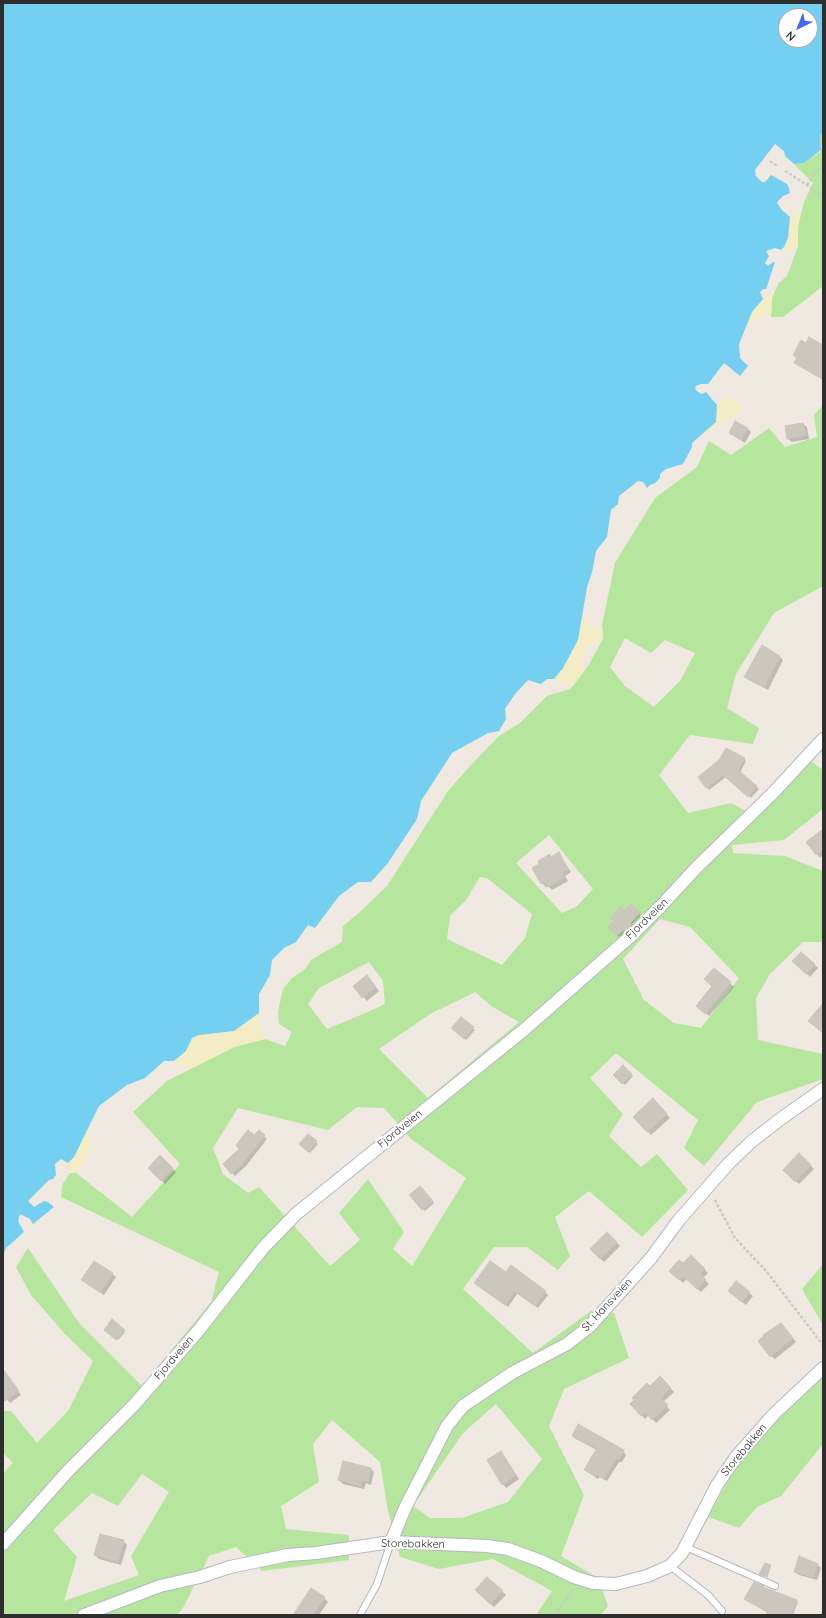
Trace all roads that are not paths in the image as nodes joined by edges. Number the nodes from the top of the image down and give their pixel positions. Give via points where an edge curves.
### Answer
1 (823, 738) edge
2 (823, 1089) edge
3 (823, 1368) edge
4 (391, 1542) junction
5 (3, 1544) edge
6 (686, 1547) junction
7 (670, 1566) junction
8 (775, 1586) dead end
9 (722, 1611) dead end
10 (84, 1615) edge
11 (360, 1615) edge

1 - 5 street, Fjordveien via 632,934 525,1029 296,1214 263,1248 198,1331 134,1405 68,1471
2 - 4 street, St. Hansveien via 750,1142 705,1189 651,1258 590,1326 567,1344 512,1373 463,1406 447,1426 405,1508
3 - 6 street, Storebakken via 774,1414 736,1457 717,1485
4 - 7 street, Storebakken via 508,1549 593,1583 622,1582 647,1576
4 - 10 street, Storebakken via 230,1567 160,1586
4 - 11 lane via 377,1584
6 - 7 street, Storebakken
6 - 8 lane
7 - 9 lane via 708,1595

